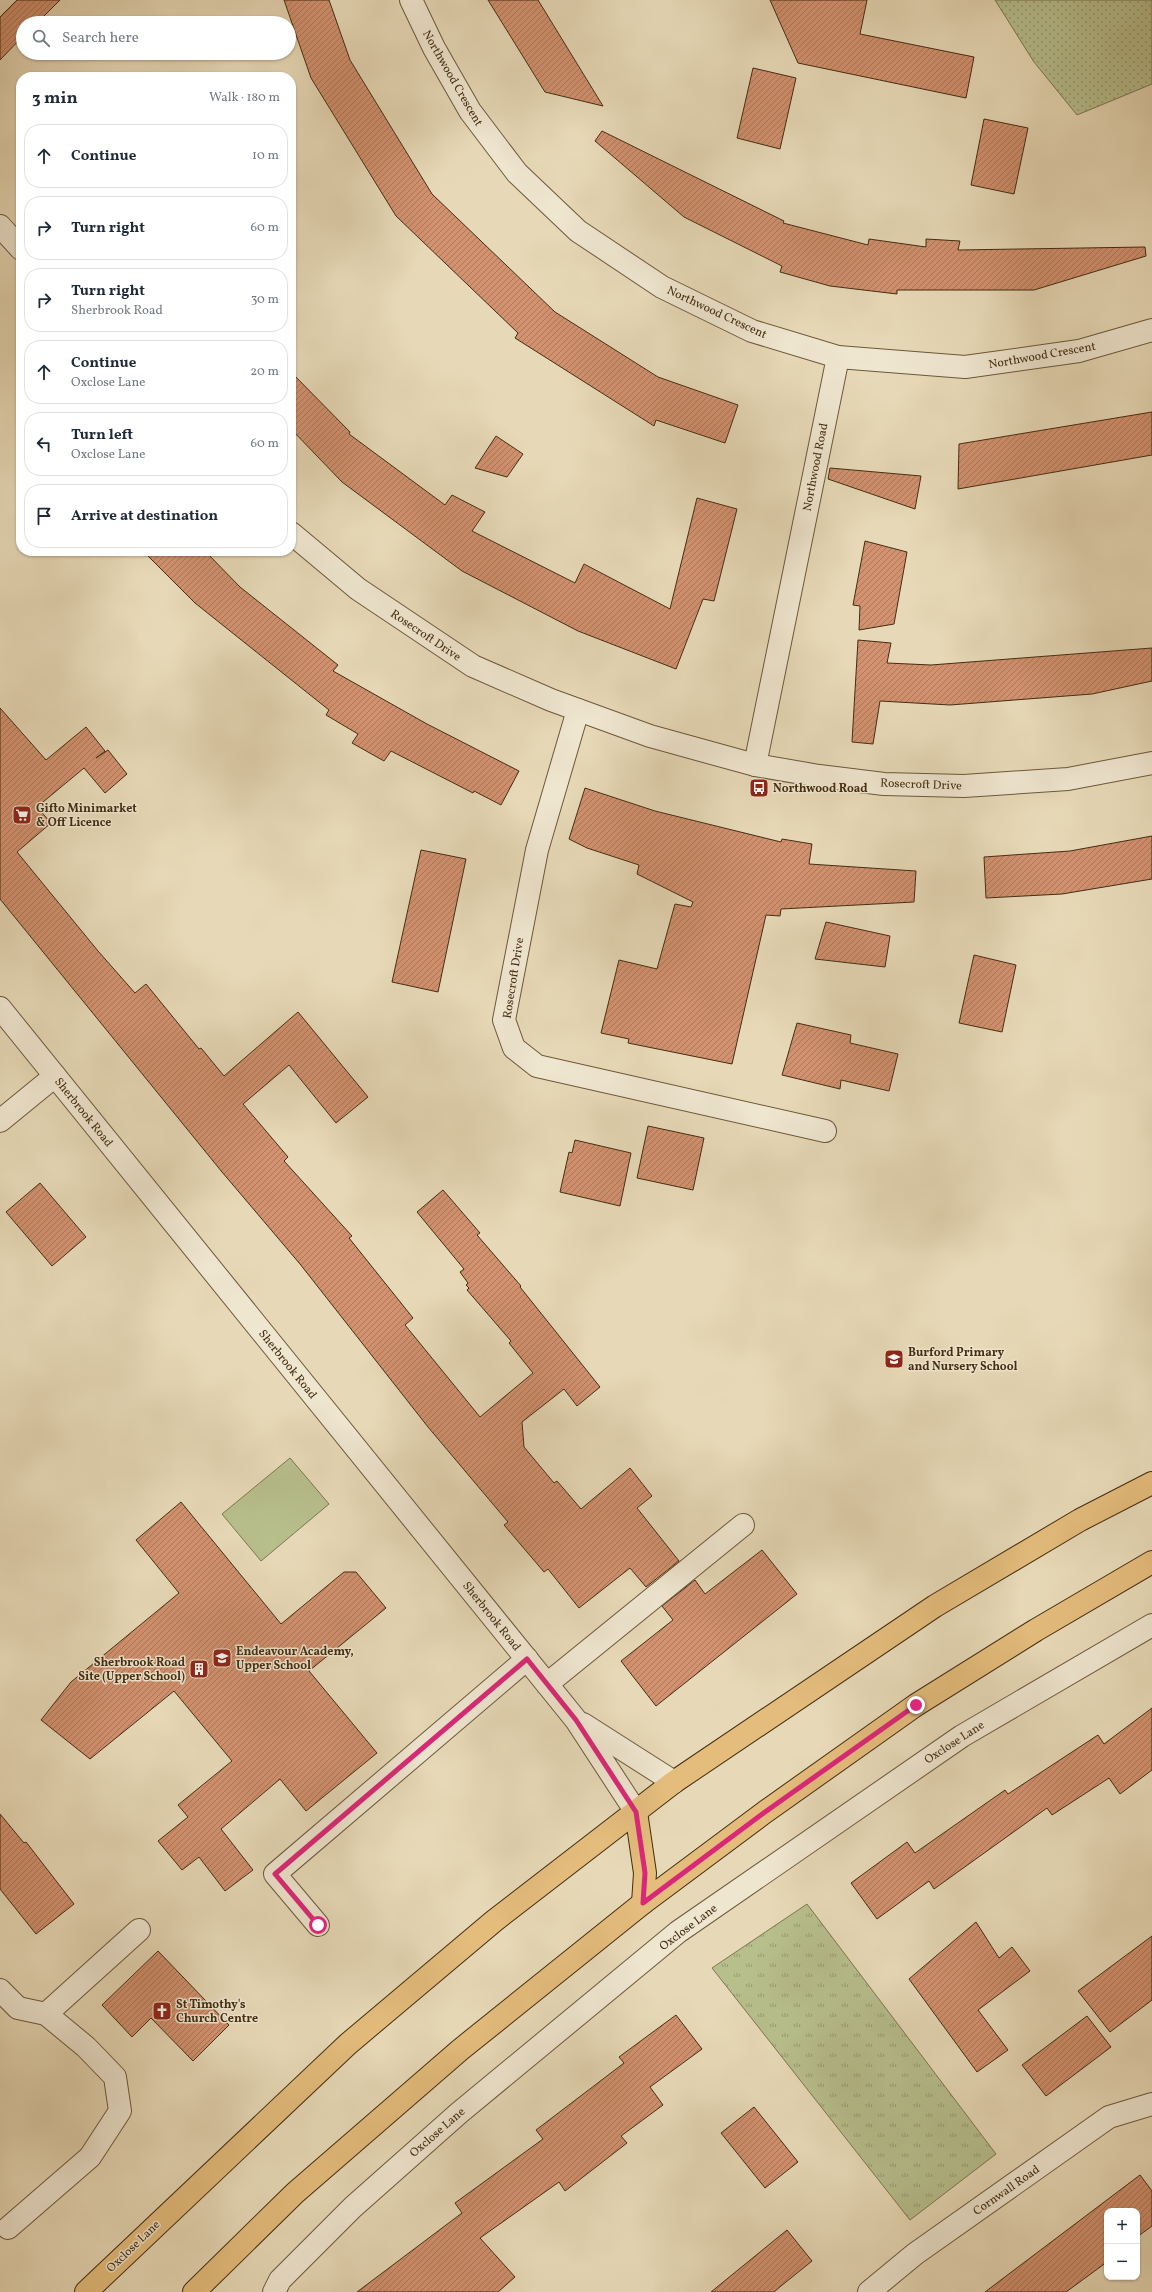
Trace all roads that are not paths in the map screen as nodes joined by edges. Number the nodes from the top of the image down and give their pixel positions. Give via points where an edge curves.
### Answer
1 (411, 0) edge
2 (0, 226) edge
3 (16, 244) edge
4 (1152, 330) edge
5 (838, 357) junction
6 (296, 537) edge
7 (578, 710) junction
8 (1152, 764) edge
9 (756, 765) junction
10 (0, 1008) edge
11 (56, 1076) junction
12 (0, 1121) edge
13 (825, 1131) dead end
14 (1152, 1483) edge
15 (743, 1525) dead end
16 (1152, 1562) edge
17 (1152, 1625) edge
18 (527, 1659) junction
19 (547, 1684) junction
20 (576, 1720) junction
21 (674, 1782) junction
22 (636, 1812) junction
23 (643, 1903) junction
24 (318, 1925) dead end
25 (139, 1930) dead end
26 (0, 1990) edge
27 (46, 2014) junction
28 (1152, 2104) edge
29 (8, 2228) dead end
30 (86, 2292) edge
31 (194, 2292) edge
32 (274, 2292) edge
33 (869, 2292) edge

1 - 5 street, Northwood Crescent via 434,48 470,111 517,173 578,231 662,287 752,331
2 - 3 street
4 - 5 street, Northwood Crescent via 1079,351 965,368
5 - 9 street, Northwood Road
6 - 7 street, Rosecroft Drive via 358,589 473,666
7 - 9 street, Rosecroft Drive via 650,736
7 - 13 street, Rosecroft Drive via 536,850 504,1020 514,1048 537,1066
8 - 9 street, Rosecroft Drive via 1068,779 964,786 884,784
10 - 11 street, Sherbrook Road
11 - 12 street
11 - 18 street, Sherbrook Road
14 - 21 main road, Oxclose Lane via 1080,1520 935,1606
15 - 19 street
16 - 23 main road via 916,1705 765,1812
17 - 32 street, Oxclose Lane via 962,1736 678,1932 459,2113 364,2196 280,2280
18 - 19 street, Sherbrook Road
18 - 24 street via 275,1874
19 - 20 street, Sherbrook Road
20 - 21 street, Sherbrook Road
20 - 22 street, Sherbrook Road
21 - 22 main road, Oxclose Lane
22 - 23 main road via 645,1873
22 - 30 main road, Oxclose Lane via 494,1921 348,2044
23 - 31 main road via 460,2050 301,2188
25 - 27 street
26 - 27 street via 18,2008
27 - 29 street via 86,2047 115,2077 120,2111 90,2157
28 - 33 street, Cornwall Road via 1109,2117 915,2254

